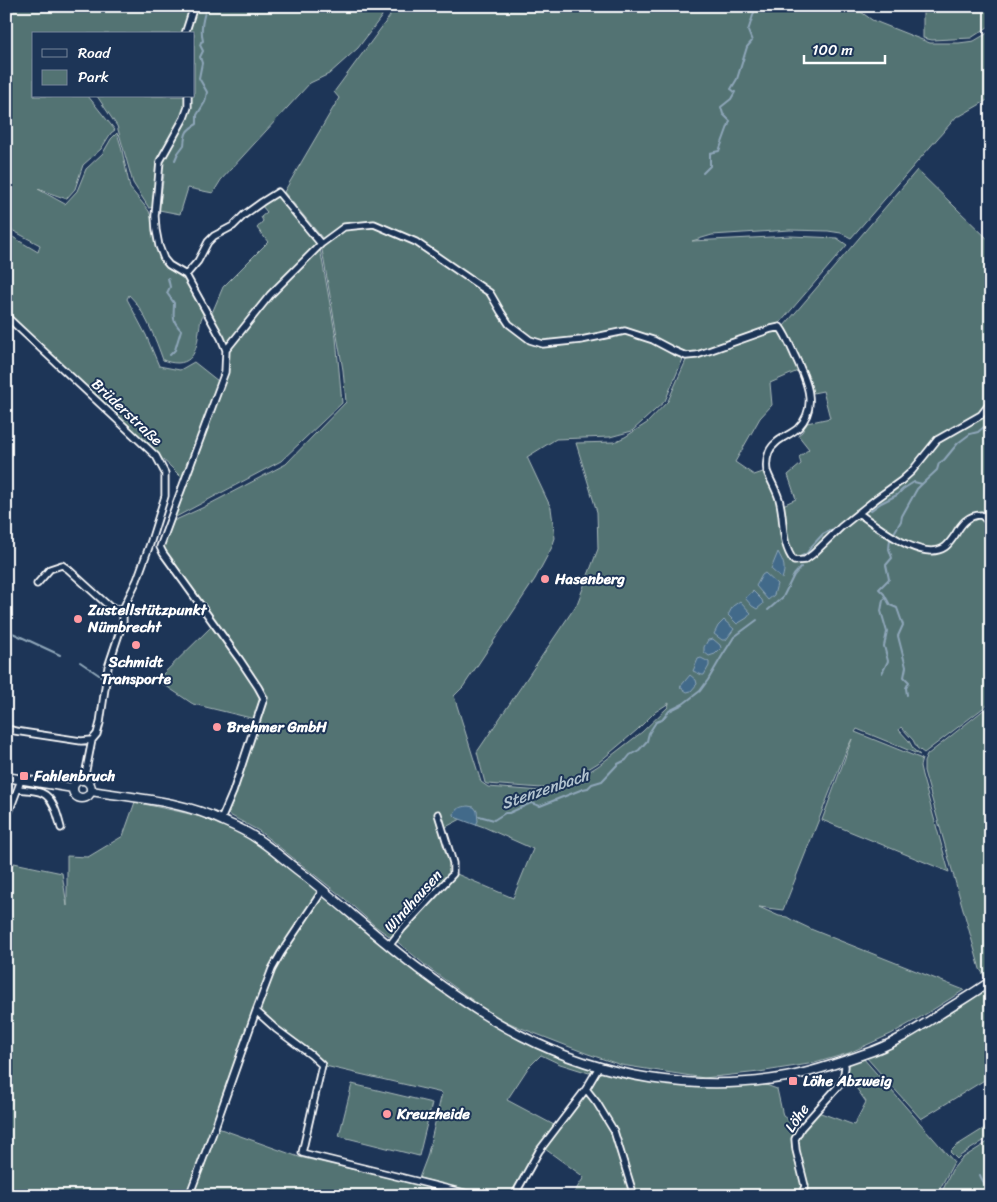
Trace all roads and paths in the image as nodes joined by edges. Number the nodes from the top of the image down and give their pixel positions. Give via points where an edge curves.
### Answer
1 (194, 6) edge
2 (186, 32) edge
3 (188, 98) edge
4 (321, 244) junction
5 (186, 275) junction
6 (6, 316) edge
7 (226, 350) junction
8 (991, 402) edge
9 (858, 513) junction
10 (991, 524) edge
11 (36, 584) dead end
12 (123, 609) junction
13 (6, 728) edge
14 (92, 740) junction
15 (6, 777) edge
16 (21, 780) junction
17 (84, 780) junction
18 (73, 788) junction
19 (18, 789) junction
20 (91, 791) junction
21 (438, 814) dead end
22 (6, 820) edge
23 (221, 820) junction
24 (61, 828) dead end
25 (324, 890) junction
26 (389, 946) junction
27 (988, 983) edge
28 (256, 1010) junction
29 (844, 1061) junction
30 (599, 1067) junction
31 (586, 1090) junction
32 (189, 1196) edge
33 (477, 1196) edge
34 (514, 1196) edge
35 (634, 1196) edge
36 (801, 1196) edge

1 - 2 street
3 - 5 street via 184,118 160,161 154,216 164,259
4 - 5 street via 278,192 233,226 214,236
4 - 7 street via 270,295
4 - 9 street via 344,228 374,224 416,242 490,293 509,324 530,340 543,344 625,331 686,356 780,326 804,374 810,394 808,413 803,422 770,450 767,459 767,470 780,500 783,532 791,557 794,561 805,560
5 - 7 street
6 - 12 street, Brüderstraße via 156,456 165,473 165,496 152,540
7 - 23 street via 225,372 160,547 264,698
8 - 9 street via 982,415 937,440 906,476
9 - 10 street via 903,543 927,551 944,548 963,523 974,515 981,515
11 - 12 street via 50,569 62,565 111,608
12 - 14 street, Brüderstraße via 123,622 108,667 100,723
13 - 14 street via 81,741
14 - 17 street, Brüderstraße
15 - 16 main road
16 - 18 main road
16 - 19 street
17 - 18 main road via 76,782
17 - 20 main road via 89,783
18 - 20 main road via 73,793 81,798 87,797
19 - 22 street
19 - 24 street via 42,792 49,798
20 - 23 main road via 168,804
21 - 26 street, Windhausen via 453,863 453,874
23 - 25 main road via 258,838
25 - 26 main road
25 - 28 street via 272,969
26 - 30 main road via 448,990 522,1037
27 - 29 main road via 918,1028
28 - 32 street
28 - 33 street via 322,1065 302,1153
29 - 30 main road via 786,1077 748,1082 665,1080
29 - 36 street, Löhe via 844,1081 801,1128 795,1139 805,1186
30 - 31 street
31 - 34 street via 539,1151
31 - 35 street via 614,1131

